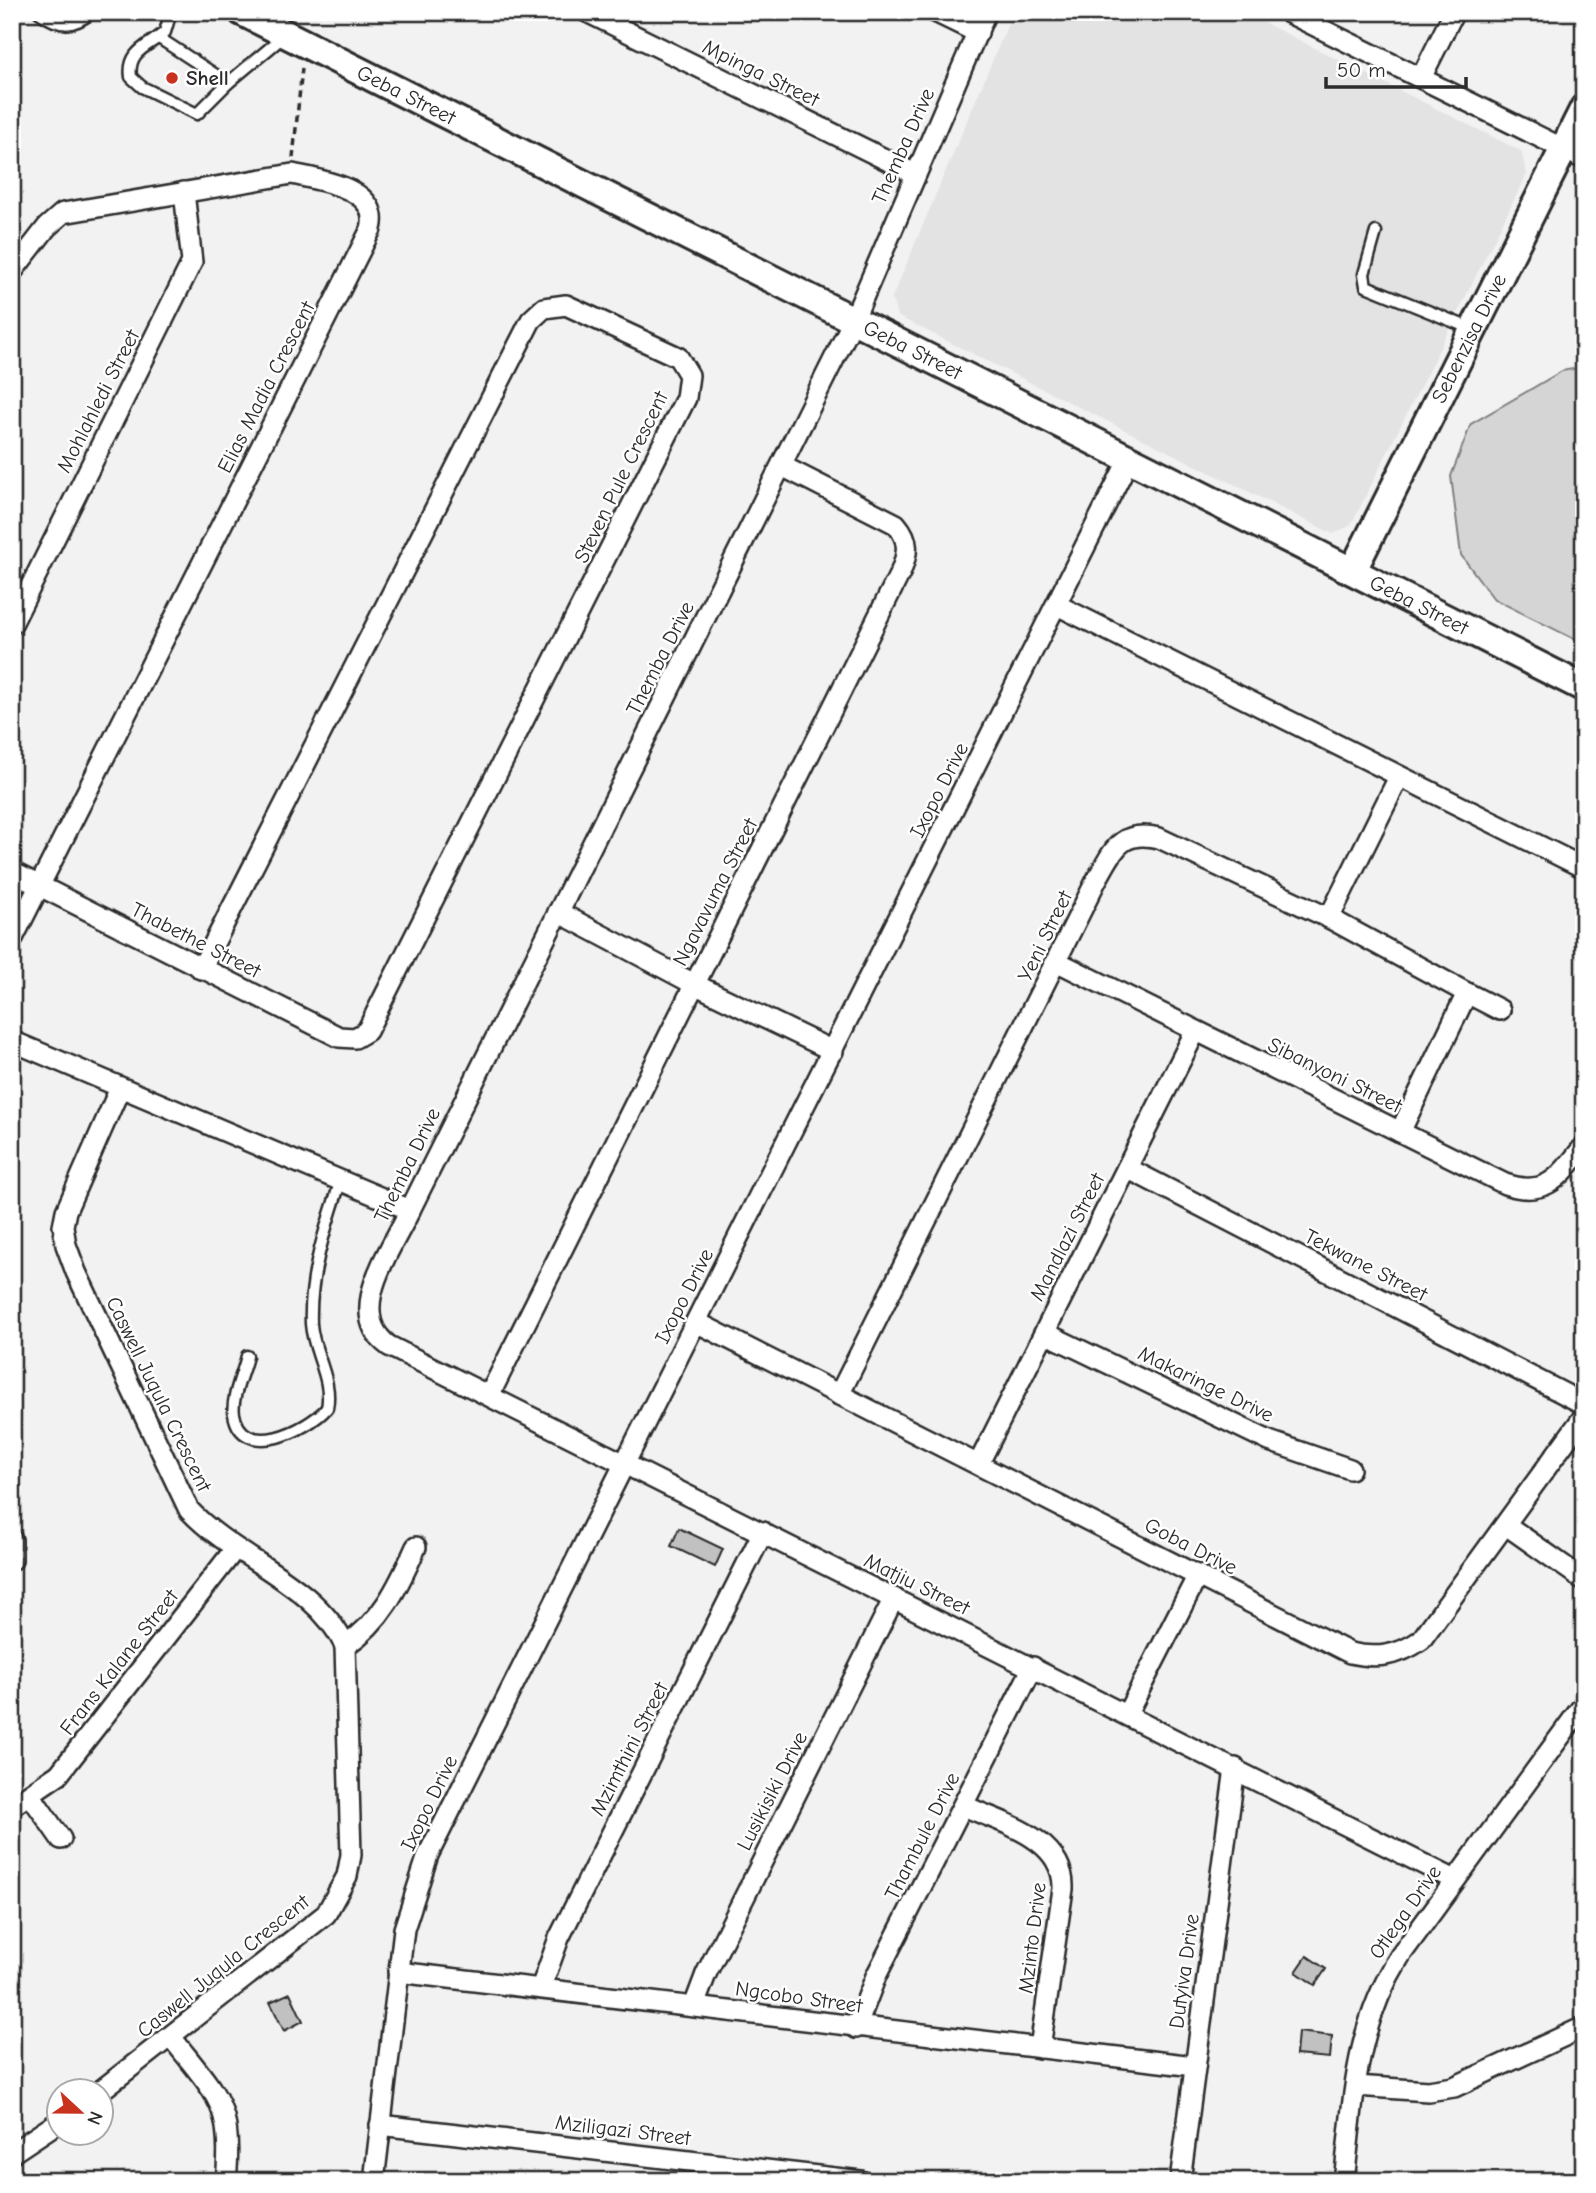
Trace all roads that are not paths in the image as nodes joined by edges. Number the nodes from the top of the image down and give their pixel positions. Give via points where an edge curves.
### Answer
1 (39, 12) edge
2 (92, 12) edge
3 (171, 12) edge
4 (242, 12) edge
5 (587, 12) edge
6 (935, 12) edge
7 (986, 12) edge
8 (1287, 12) edge
9 (1454, 12) edge
10 (978, 33) junction
11 (159, 38) junction
12 (295, 39) junction
13 (1421, 78) junction
14 (228, 83) junction
15 (1584, 107) edge
16 (1573, 154) edge
17 (915, 174) junction
18 (184, 192) junction
19 (1376, 232) dead end
20 (12, 272) edge
21 (853, 321) junction
22 (1473, 329) junction
23 (1128, 460) junction
24 (782, 466) junction
25 (1353, 570) junction
26 (1057, 606) junction
27 (12, 624) edge
28 (1584, 688) edge
29 (1399, 777) junction
30 (1584, 868) edge
31 (12, 872) edge
32 (40, 886) junction
33 (558, 912) junction
34 (1329, 918) junction
35 (12, 940) edge
36 (1058, 962) junction
37 (201, 969) junction
38 (694, 984) junction
39 (1467, 993) junction
40 (1500, 1010) dead end
41 (1195, 1031) junction
42 (361, 1035) joint
43 (12, 1041) edge
44 (833, 1051) junction
45 (120, 1088) junction
46 (1400, 1132) junction
47 (1584, 1146) edge
48 (1127, 1168) junction
49 (341, 1180) junction
50 (410, 1210) junction
51 (368, 1318) joint
52 (696, 1322) junction
53 (1045, 1333) junction
54 (247, 1356) dead end
55 (489, 1394) junction
56 (839, 1395) junction
57 (1584, 1404) edge
58 (1584, 1416) edge
59 (625, 1462) junction
60 (979, 1463) junction
61 (1350, 1469) dead end
62 (1506, 1525) junction
63 (763, 1532) junction
64 (12, 1540) edge
65 (416, 1547) dead end
66 (235, 1549) junction
67 (12, 1560) edge
68 (1198, 1575) junction
69 (1584, 1580) edge
70 (894, 1598) junction
71 (345, 1646) junction
72 (1033, 1667) junction
73 (1584, 1704) edge
74 (1128, 1714) junction
75 (1235, 1768) junction
76 (31, 1796) junction
77 (964, 1805) junction
78 (12, 1806) edge
79 (61, 1839) dead end
80 (1455, 1880) junction
81 (398, 1972) junction
82 (541, 1988) junction
83 (694, 2006) junction
84 (1584, 2027) edge
85 (856, 2028) junction
86 (172, 2038) junction
87 (1040, 2048) junction
88 (1194, 2066) junction
89 (116, 2079) edge
90 (1356, 2087) junction
91 (380, 2125) junction
92 (46, 2130) edge
93 (12, 2153) edge
94 (226, 2181) edge
95 (374, 2181) edge
96 (861, 2181) edge
97 (1180, 2181) edge
98 (1344, 2181) edge

1 - 2 lane via 55,23 69,25
3 - 11 lane via 169,25
4 - 12 street, Geba Street
5 - 17 street, Mpinga Street
6 - 10 street
7 - 10 street, Themba Drive
8 - 13 street
9 - 13 street
10 - 17 street, Themba Drive
11 - 14 lane
11 - 14 lane via 134,56 131,76 142,87 197,114
12 - 14 lane
12 - 21 street, Geba Street
13 - 16 street
15 - 16 street, Sebenzisa Drive
16 - 22 street, Sebenzisa Drive
17 - 21 street, Themba Drive
18 - 20 street, Elias Madia Crescent via 63,213
18 - 27 street, Mohlahledi Street via 192,262
18 - 32 street, Elias Madia Crescent via 292,174 357,194 370,207 373,221
19 - 22 lane via 1364,274 1366,286
21 - 23 street, Geba Street
21 - 24 street, Themba Drive
22 - 25 street, Sebenzisa Drive
23 - 25 street, Geba Street
23 - 26 street, Ixopo Drive
24 - 33 street, Themba Drive
24 - 38 street, Ngavavuma Street via 896,524 908,553
25 - 28 street, Geba Street
26 - 29 street
26 - 44 street, Ixopo Drive
29 - 30 street
29 - 34 street
31 - 32 street, Thabethe Street
32 - 35 street, Elias Madia Crescent
32 - 37 street, Thabethe Street
33 - 38 street
33 - 50 street, Themba Drive
34 - 36 street, Yeni Street via 1159,838 1139,835 1116,846
34 - 39 street, Yeni Street
36 - 41 street, Sibanyoni Street
36 - 56 street, Yeni Street
37 - 42 street, Thabethe Street via 339,1037
37 - 42 street, Steven Pule Crescent via 522,334 537,312 566,305 678,357 690,384 373,1022
38 - 44 street
38 - 55 street, Ngavavuma Street
39 - 40 street, Yeni Street
39 - 46 street
41 - 46 street, Sibanyoni Street
41 - 48 street, Mandlazi Street
43 - 45 street
44 - 52 street, Ixopo Drive
45 - 49 street
45 - 66 street, Caswell Juqula Crescent via 66,1211 66,1245 189,1510
46 - 47 street, Sibanyoni Street via 1505,1184 1531,1190 1560,1176
48 - 53 street, Mandlazi Street
48 - 57 street, Tekwane Street
49 - 50 street
49 - 54 lane via 312,1290 313,1341 327,1384 327,1408 298,1430 276,1438 243,1433 233,1411
50 - 51 street, Themba Drive via 370,1297
51 - 55 street, Matjiu Street via 389,1346
52 - 56 street, Goba Drive
52 - 59 street, Ixopo Drive
53 - 60 street, Mandlazi Street
53 - 61 street, Makaringe Drive via 1269,1441
55 - 59 street, Matjiu Street
56 - 60 street, Goba Drive
58 - 62 street, Goba Drive
59 - 63 street, Matjiu Street
59 - 81 street, Ixopo Drive via 428,1855 411,1900
60 - 68 street, Goba Drive
62 - 68 street, Goba Drive via 1421,1640 1387,1656 1350,1653
62 - 69 street
63 - 70 street, Matjiu Street
63 - 82 street, Mzimthini Street via 565,1926
64 - 67 street
65 - 71 street via 382,1613
66 - 71 street, Caswell Juqula Crescent via 319,1609 337,1628
66 - 76 street, Frans Kalane Street via 73,1758
68 - 74 street
70 - 72 street, Matjiu Street
70 - 83 street, Lusikisiki Drive
71 - 86 street, Caswell Juqula Crescent via 352,1830 351,1855 339,1895 313,1927
72 - 74 street, Matjiu Street
72 - 77 street, Thambule Drive
73 - 80 street, Otlega Drive
74 - 75 street, Matjiu Street
75 - 80 street, Matjiu Street
75 - 88 street, Dutyiva Drive
76 - 78 street, Frans Kalane Street
76 - 79 street
77 - 85 street, Thambule Drive via 876,1976
77 - 87 street, Mzinto Drive via 1041,1842 1061,1868 1063,1889
80 - 90 street, Otlega Drive via 1399,1956 1377,1996 1365,2030
81 - 82 street, Ngcobo Street
81 - 91 street, Ixopo Drive
82 - 83 street, Ngcobo Street
83 - 85 street, Ngcobo Street
84 - 90 street via 1454,2087 1428,2091
85 - 87 street, Ngcobo Street
86 - 89 street, Caswell Juqula Crescent
86 - 94 street via 222,2107 229,2139
87 - 88 street, Ngcobo Street
88 - 97 street, Dutyiva Drive
90 - 98 street, Otlega Drive
91 - 95 street, Ixopo Drive
91 - 96 street, Mziligazi Street
92 - 93 street

